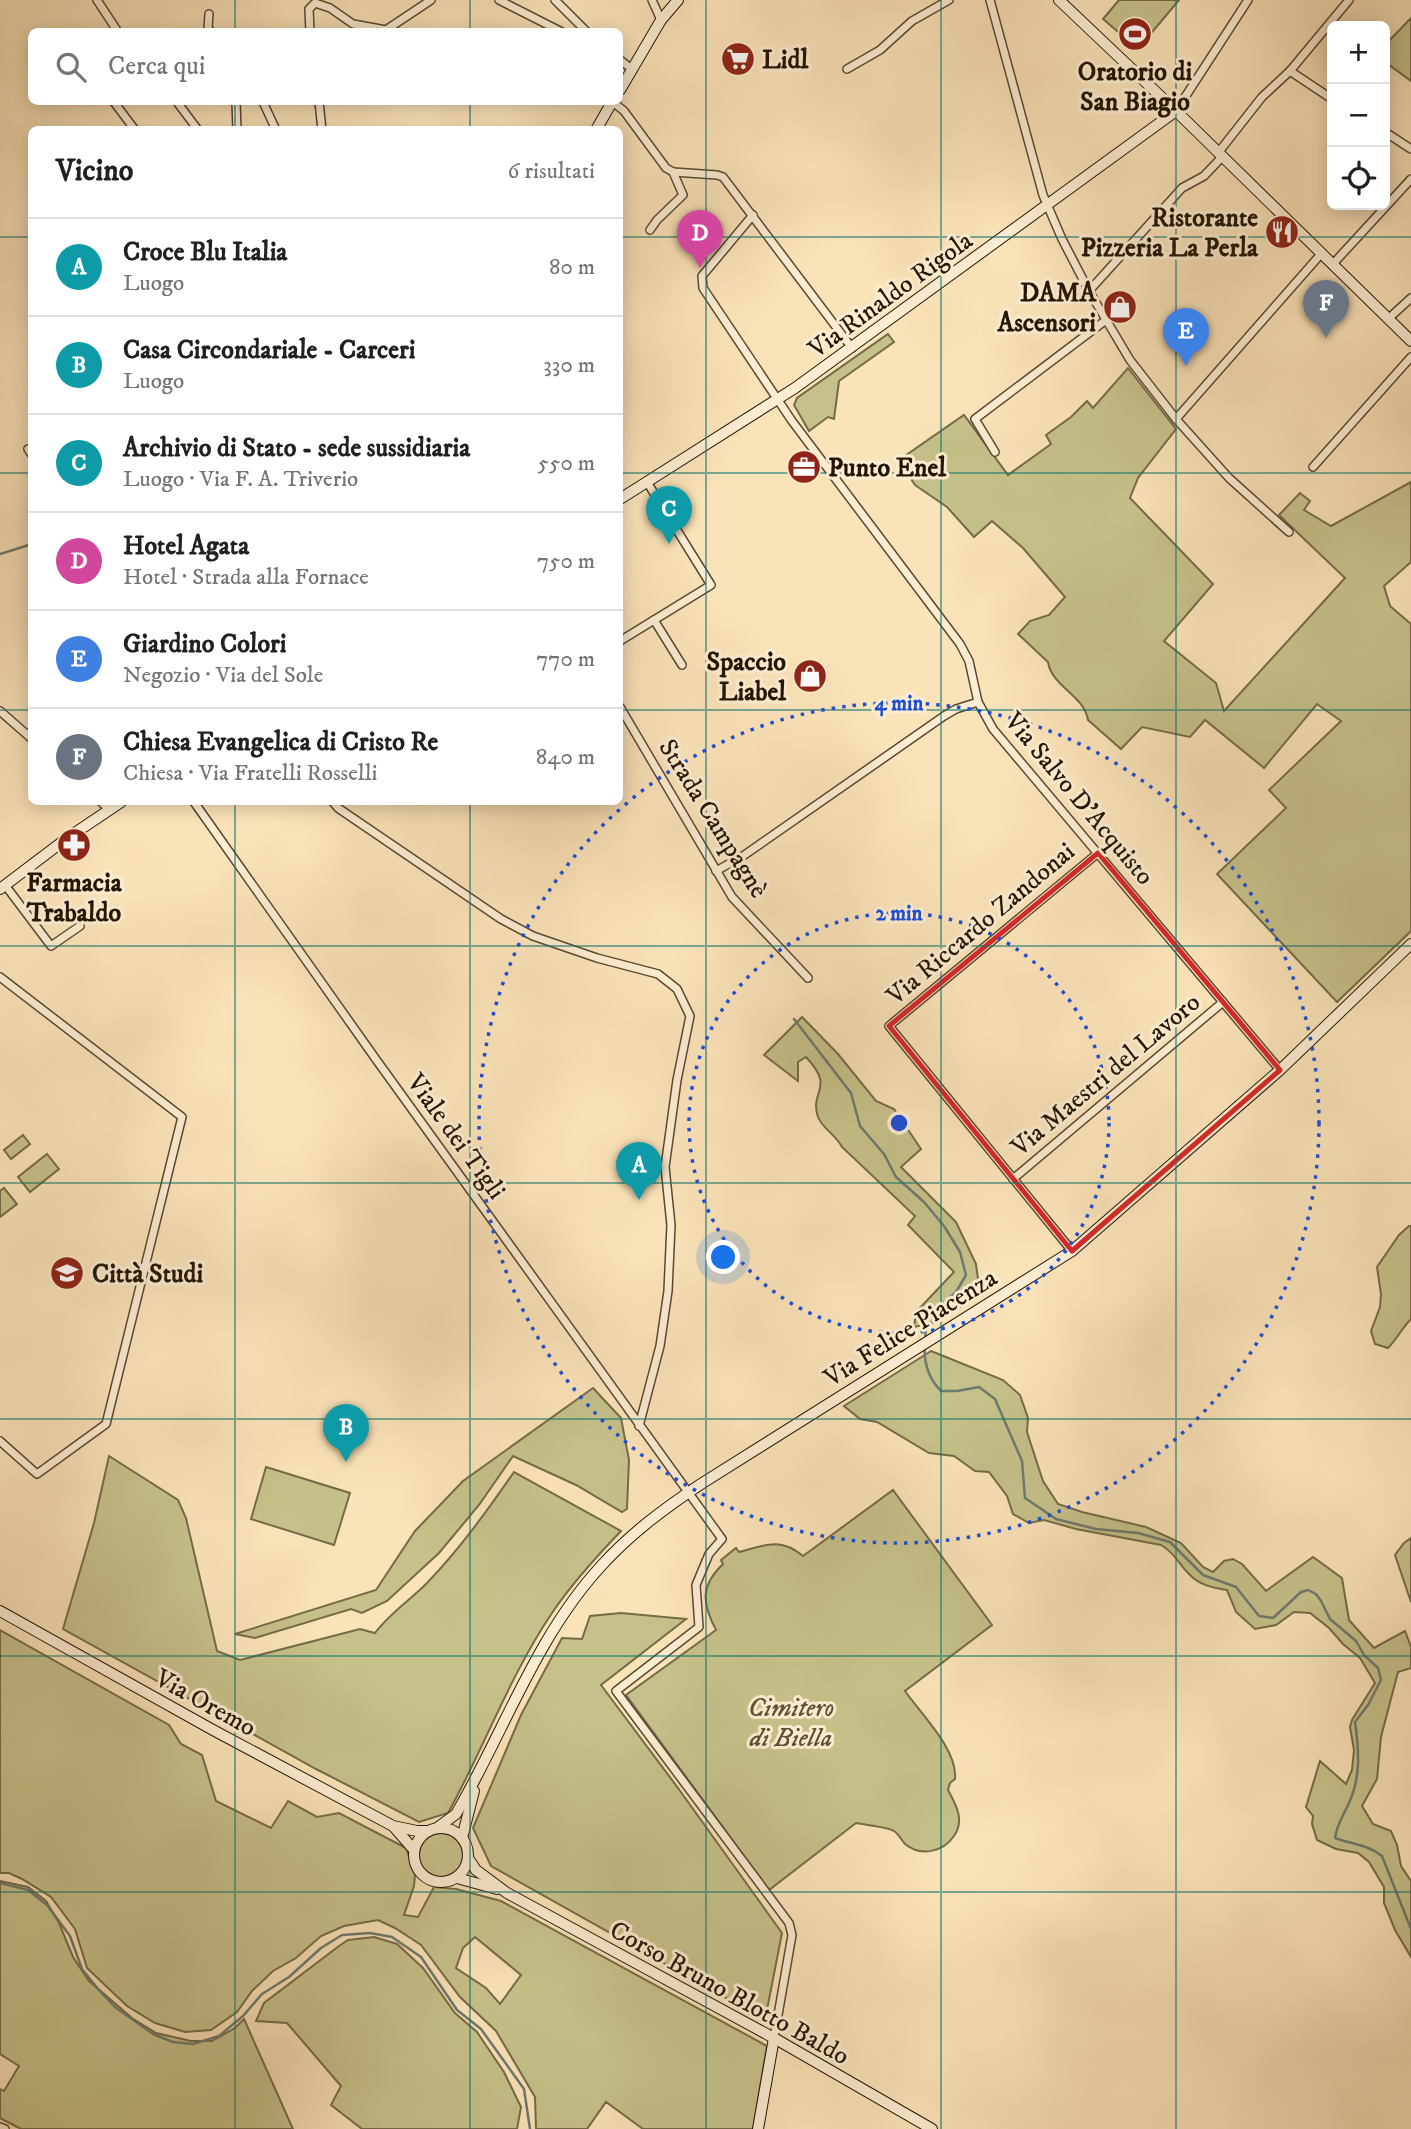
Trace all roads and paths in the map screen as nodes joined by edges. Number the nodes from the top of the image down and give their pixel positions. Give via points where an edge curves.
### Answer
1 (97, 0) edge
2 (431, 0) edge
3 (499, 0) edge
4 (555, 0) edge
5 (652, 0) edge
6 (678, 0) edge
7 (948, 0) edge
8 (990, 0) edge
9 (1059, 0) edge
10 (1248, 0) edge
11 (1349, 0) edge
12 (209, 14) dead end
13 (661, 20) junction
14 (115, 28) edge
15 (209, 28) edge
16 (310, 28) edge
17 (375, 28) edge
18 (389, 28) edge
19 (554, 28) edge
20 (583, 28) edge
21 (623, 62) edge
22 (632, 69) junction
23 (847, 69) dead end
24 (1290, 71) junction
25 (623, 85) edge
26 (1327, 96) edge
27 (116, 105) edge
28 (179, 105) edge
29 (236, 105) edge
30 (264, 105) edge
31 (319, 105) edge
32 (611, 105) edge
33 (617, 105) edge
34 (1176, 111) junction
35 (132, 126) edge
36 (195, 126) edge
37 (237, 126) edge
38 (274, 126) edge
39 (322, 126) edge
40 (598, 126) edge
41 (1390, 135) edge
42 (1411, 149) edge
43 (1220, 155) junction
44 (674, 172) junction
45 (1411, 179) edge
46 (1047, 206) junction
47 (752, 215) junction
48 (650, 230) dead end
49 (1321, 254) junction
50 (1332, 265) junction
51 (1089, 291) junction
52 (1411, 298) edge
53 (1388, 319) junction
54 (1106, 320) junction
55 (1411, 341) edge
56 (852, 348) junction
57 (1411, 357) edge
58 (778, 400) junction
59 (1176, 419) junction
60 (995, 452) dead end
61 (1313, 467) dead end
62 (647, 482) junction
63 (623, 497) edge
64 (1289, 532) dead end
65 (654, 620) junction
66 (623, 638) edge
67 (682, 665) dead end
68 (978, 702) junction
69 (0, 711) edge
70 (623, 712) edge
71 (28, 736) edge
72 (104, 805) edge
73 (116, 805) edge
74 (196, 805) edge
75 (336, 805) edge
76 (109, 809) junction
77 (1098, 853) junction
78 (716, 871) junction
79 (3, 887) edge
80 (80, 926) dead end
81 (1411, 944) edge
82 (0, 976) edge
83 (808, 978) dead end
84 (1223, 1002) junction
85 (1280, 1070) junction
86 (1013, 1179) junction
87 (1072, 1251) junction
88 (639, 1426) junction
89 (0, 1441) edge
90 (688, 1492) junction
91 (0, 1611) edge
92 (477, 1777) junction
93 (393, 1826) junction
94 (433, 1830) junction
95 (462, 1838) junction
96 (414, 1850) junction
97 (468, 1858) junction
98 (457, 1878) junction
99 (507, 1893) junction
100 (774, 2038) junction
101 (758, 2129) edge
102 (932, 2129) edge

1 - 14 street
2 - 18 street
3 - 19 street
4 - 20 street
5 - 13 street
6 - 13 street
7 - 23 street
8 - 46 street
9 - 34 street
10 - 34 street
11 - 24 street
12 - 15 street
13 - 22 street
16 - 17 street via 309,9 315,3 353,24
21 - 22 street
22 - 25 street
24 - 26 street
24 - 43 street via 1262,97
27 - 35 street
28 - 36 street
29 - 37 street
30 - 38 street
31 - 39 street
32 - 40 street
33 - 44 street
34 - 43 street
34 - 46 street, Via Rinaldo Rigola
41 - 42 street
43 - 49 street
43 - 51 street via 1204,176 1182,188
44 - 47 street via 717,175 728,182
44 - 48 street via 682,195
45 - 50 street
46 - 51 street
46 - 56 street, Via Rinaldo Rigola
47 - 56 street
47 - 58 street, Via Salvo D'Acquisto via 701,281
49 - 50 street
49 - 59 street
50 - 53 street
51 - 54 street
52 - 53 street
53 - 55 street
54 - 59 street
54 - 60 street via 975,419
56 - 58 street, Via Rinaldo Rigola
57 - 61 street
58 - 62 street, Via Rinaldo Rigola
58 - 68 street, Via Salvo D'Acquisto via 960,644 969,661
59 - 64 street via 1229,478
62 - 63 street, Via Rinaldo Rigola
62 - 65 street via 711,585
65 - 66 street
65 - 67 street
68 - 77 street, Via Salvo D'Acquisto via 1001,739
68 - 78 street via 944,716
69 - 71 street
70 - 78 street, Strada Campagnè
72 - 76 street
73 - 76 street
74 - 88 street, Viale dei Tigli
75 - 88 street via 501,919 597,958 658,974 677,989 690,1016 665,1167 671,1224 668,1291 660,1346
76 - 79 street
77 - 84 street, Via Salvo D'Acquisto
77 - 86 street, Via Riccardo Zandonai via 889,1026
78 - 83 street, Strada Campagnè via 732,897
79 - 80 street via 51,946
81 - 85 street, Via Felice Piacenza
82 - 89 street via 181,1117 106,1424 37,1474
84 - 85 street, Via Salvo D'Acquisto
84 - 86 street, Via Maestri del Lavoro
85 - 87 street, Via Felice Piacenza
86 - 87 street
87 - 90 street, Via Felice Piacenza
88 - 90 street, Viale dei Tigli
90 - 92 street, Via Felice Piacenza via 644,1523 570,1605
90 - 100 street, Viale dei Tigli via 722,1539 709,1554 696,1585 699,1626 616,1691 789,1923 792,1936
91 - 93 street, Via Oremo
92 - 94 street, Via Felice Piacenza via 456,1814
92 - 95 street, Via Felice Piacenza
93 - 94 street, Via Oremo via 417,1832
93 - 96 street, Via Oremo
94 - 95 street via 451,1830
94 - 96 street via 422,1836
95 - 97 street
96 - 98 street via 416,1866 426,1878 441,1883
97 - 98 street
97 - 99 street, Corso Bruno Blotto Baldo via 476,1870
98 - 99 street, Corso Bruno Blotto Baldo
99 - 100 street, Corso Bruno Blotto Baldo
100 - 101 street
100 - 102 street, Corso Bruno Blotto Baldo

